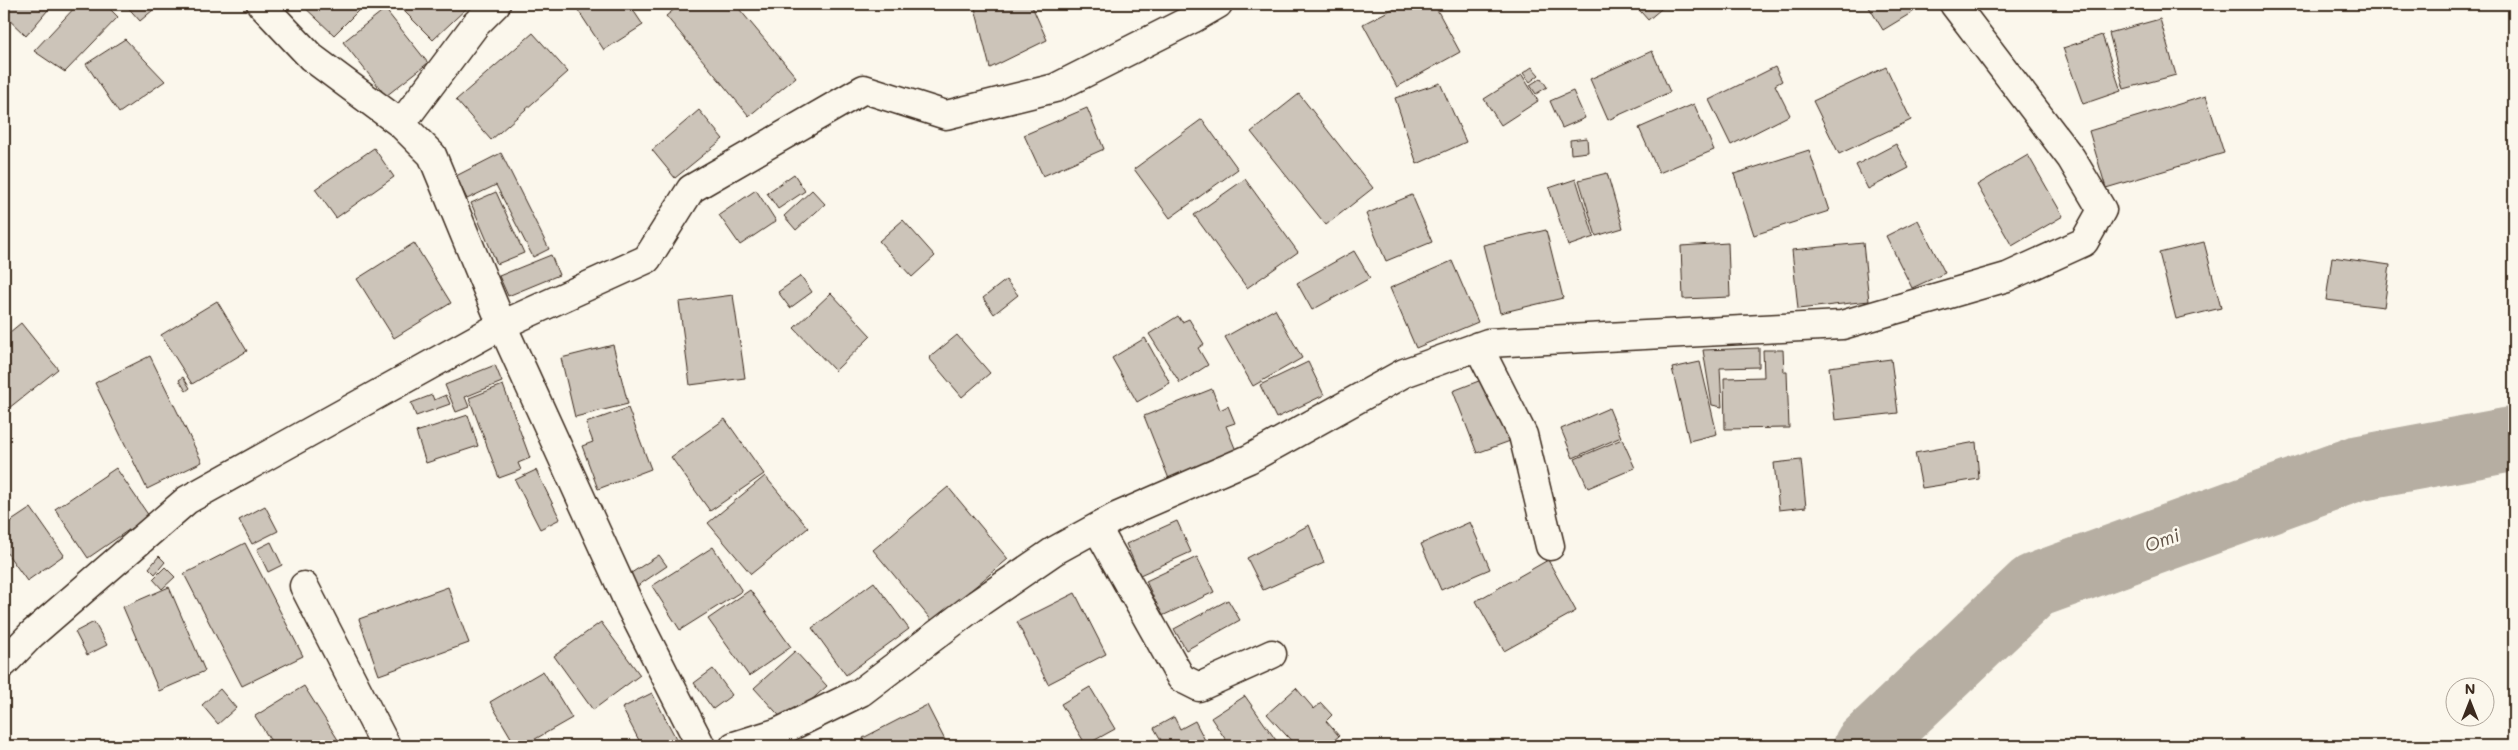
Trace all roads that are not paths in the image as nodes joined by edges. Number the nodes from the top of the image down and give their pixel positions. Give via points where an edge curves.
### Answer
1 (261, 4) edge
2 (496, 4) edge
3 (1218, 4) edge
4 (1954, 4) edge
5 (1186, 11) edge
6 (401, 124) junction
7 (502, 325) junction
8 (1478, 346) junction
9 (1097, 528) junction
10 (1550, 546) dead end
11 (304, 586) dead end
12 (1272, 654) dead end
13 (4, 663) edge
14 (386, 746) edge
15 (701, 746) edge
16 (734, 746) edge

1 - 6 street via 311,57
2 - 6 street via 476,24
3 - 5 street
4 - 8 street via 2071,158 2102,210 2084,242 2007,277 1842,325
5 - 7 street via 1055,88 946,115 864,89 691,190 647,259
6 - 7 street via 432,155
7 - 13 street via 187,500 31,635
7 - 15 street via 631,608
8 - 9 street via 1404,373 1249,459
8 - 10 street via 1523,435
9 - 12 street via 1181,678 1200,687
9 - 16 street via 1054,551 977,604 861,692 779,732
11 - 14 street

